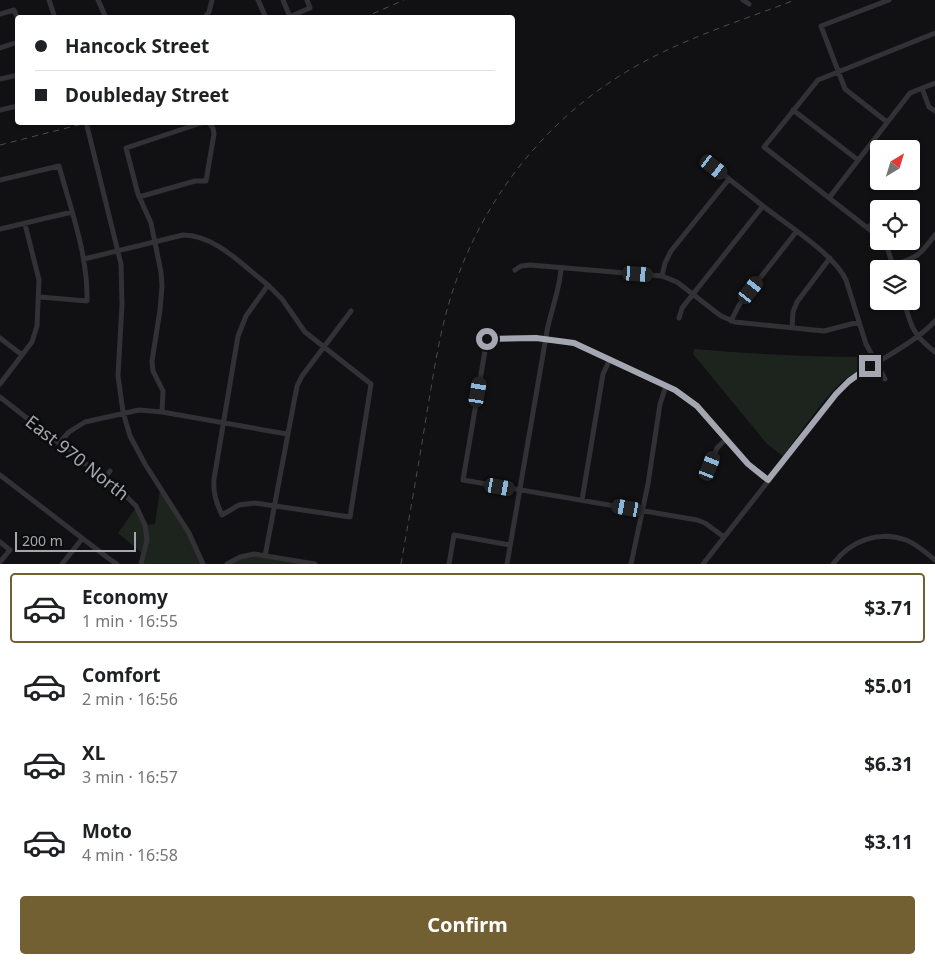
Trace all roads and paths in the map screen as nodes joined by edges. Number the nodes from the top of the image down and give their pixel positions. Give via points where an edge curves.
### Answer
1 (49, 0) edge
2 (98, 0) edge
3 (212, 0) edge
4 (258, 0) edge
5 (283, 0) edge
6 (307, 0) edge
7 (743, 0) edge
8 (889, 0) edge
9 (748, 4) dead end
10 (0, 14) edge
11 (16, 15) edge
12 (54, 15) edge
13 (105, 15) edge
14 (207, 15) edge
15 (265, 15) edge
16 (288, 15) edge
17 (294, 15) edge
18 (935, 33) edge
19 (15, 43) edge
20 (0, 48) edge
21 (838, 72) junction
22 (15, 76) edge
23 (0, 79) edge
24 (935, 83) edge
25 (922, 88) junction
26 (15, 107) edge
27 (0, 110) edge
28 (793, 110) junction
29 (935, 111) edge
30 (887, 122) junction
31 (87, 125) edge
32 (195, 125) edge
33 (211, 125) edge
34 (858, 160) junction
35 (714, 167) dead end
36 (728, 179) junction
37 (0, 180) edge
38 (139, 196) junction
39 (829, 198) junction
40 (763, 206) junction
41 (72, 212) junction
42 (25, 224) junction
43 (870, 226) edge
44 (868, 228) joint
45 (0, 230) edge
46 (796, 232) junction
47 (935, 235) edge
48 (155, 241) junction
49 (118, 250) junction
50 (830, 258) junction
51 (84, 259) junction
52 (909, 260) edge
53 (561, 268) junction
54 (515, 270) dead end
55 (662, 276) junction
56 (268, 285) junction
57 (693, 294) junction
58 (40, 297) junction
59 (907, 310) edge
60 (351, 311) dead end
61 (679, 318) dead end
62 (731, 321) junction
63 (935, 321) edge
64 (859, 322) junction
65 (792, 328) junction
66 (917, 336) junction
67 (0, 338) edge
68 (545, 339) junction
69 (324, 347) junction
70 (935, 352) edge
71 (22, 356) junction
72 (610, 359) junction
73 (875, 363) junction
74 (885, 379) dead end
75 (0, 384) edge
76 (666, 386) junction
77 (0, 397) edge
78 (123, 412) junction
79 (162, 412) junction
80 (223, 422) junction
81 (287, 434) junction
82 (726, 439) junction
83 (59, 443) junction
84 (710, 466) dead end
85 (110, 471) dead end
86 (0, 475) edge
87 (104, 479) junction
88 (768, 480) junction
89 (519, 490) junction
90 (582, 500) junction
91 (275, 505) junction
92 (642, 511) junction
93 (724, 537) junction
94 (82, 539) junction
95 (0, 542) edge
96 (510, 545) junction
97 (265, 556) junction
98 (935, 560) edge
99 (0, 562) edge
100 (62, 564) edge
101 (117, 564) edge
102 (142, 564) edge
103 (203, 564) edge
104 (227, 564) edge
105 (315, 564) edge
106 (449, 564) edge
107 (507, 564) edge
108 (631, 564) edge
109 (703, 564) edge
110 (833, 564) edge

1 - 12 street
2 - 13 street
3 - 14 street
4 - 15 street
5 - 16 street
6 - 17 street via 310,8
7 - 9 street
8 - 21 street via 821,26
10 - 11 street via 14,10
18 - 21 street
19 - 20 street
21 - 28 street via 818,80
21 - 30 street via 845,89
22 - 23 street
24 - 25 street
25 - 29 street via 929,106
25 - 30 street via 910,93
26 - 27 street
28 - 34 street
28 - 39 street via 764,147
30 - 34 street
31 - 49 street
32 - 38 street via 126,148
33 - 38 street via 214,134 206,181
34 - 39 street
35 - 36 street
36 - 40 street
36 - 55 street via 671,251
37 - 41 street via 59,166
38 - 48 street
39 - 44 street
40 - 46 street
40 - 57 street
41 - 42 street
41 - 51 street
42 - 45 street
42 - 58 street
43 - 44 street
46 - 50 street
46 - 62 street via 739,305
47 - 52 street via 918,256
48 - 49 street
48 - 56 street via 183,236 208,240
48 - 79 street via 162,286 152,361 163,391
49 - 51 street
49 - 78 street via 122,290 118,376
50 - 64 street via 846,280
50 - 65 street via 799,299 793,312
51 - 58 street via 86,301
53 - 54 street via 527,265
53 - 55 street
53 - 68 street
55 - 57 street via 678,282
56 - 69 street via 287,305 304,332
56 - 80 street via 242,325
57 - 61 street
57 - 62 street
58 - 71 street via 36,334
59 - 66 street
60 - 69 street
62 - 65 street
63 - 66 street
64 - 65 street via 824,331
64 - 73 street
66 - 70 street
66 - 73 street
67 - 71 street
68 - 72 street via 574,343
68 - 89 street
68 - 89 street via 487,339 463,480
69 - 81 street via 297,386
69 - 91 street via 372,384 350,517
71 - 75 street
72 - 76 street
72 - 90 street via 603,374
73 - 74 street
73 - 88 street via 836,394
76 - 82 street via 691,400
76 - 92 street
77 - 83 street, East 970 North
78 - 79 street
78 - 83 street via 85,422
78 - 103 street via 130,436 189,533
79 - 80 street
80 - 81 street
80 - 91 street via 213,491 222,515 247,504
81 - 91 street
82 - 84 street via 717,448
82 - 88 street via 748,464
83 - 87 street, East 970 North
85 - 87 street
86 - 94 street
87 - 102 street, East 970 North via 130,499 145,525
88 - 93 street
89 - 90 street
89 - 96 street
90 - 92 street
91 - 97 street
92 - 93 street via 697,520
92 - 108 street
93 - 109 street
94 - 100 street
94 - 101 street
95 - 99 street via 10,550
96 - 106 street via 454,535
96 - 107 street
97 - 104 street via 246,554
97 - 105 street
98 - 110 street via 917,546 897,538 872,537 845,550

